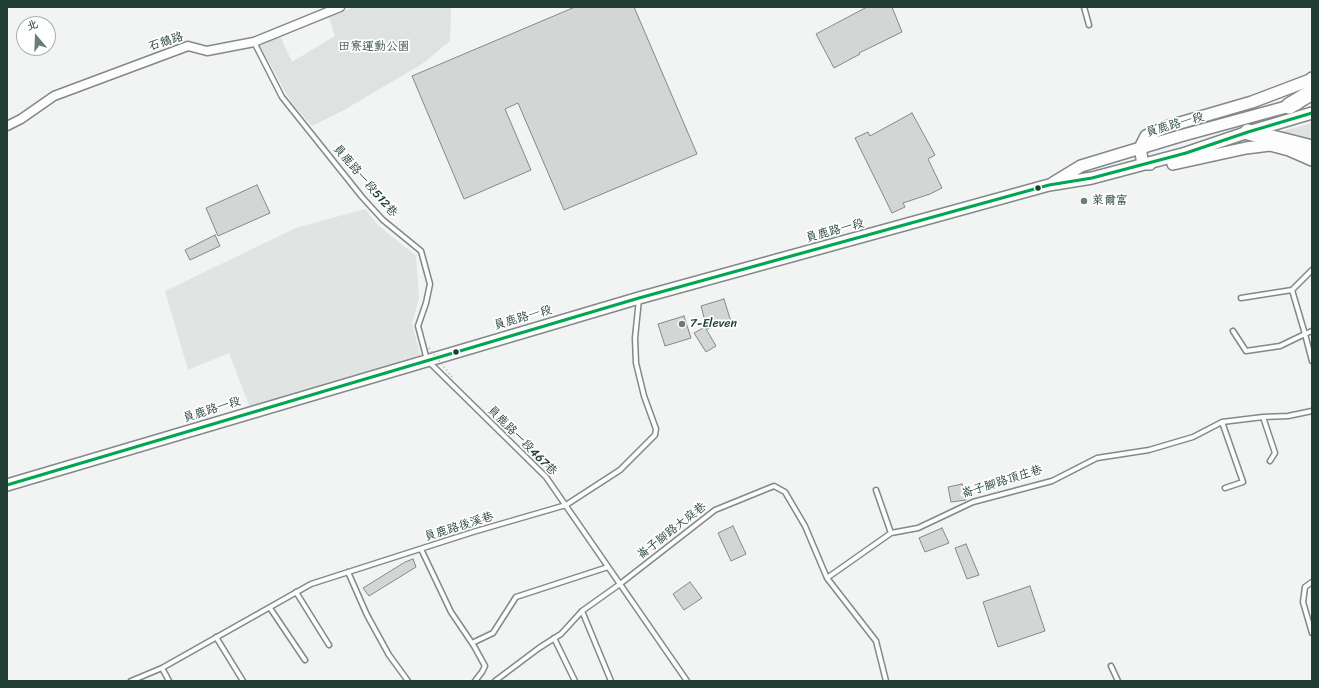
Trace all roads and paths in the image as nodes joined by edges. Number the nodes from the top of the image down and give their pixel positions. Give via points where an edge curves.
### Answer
1 (340, 7) edge
2 (1084, 7) edge
3 (1090, 25) dead end
4 (254, 42) junction
5 (1312, 78) edge
6 (1312, 92) edge
7 (1312, 99) edge
8 (1288, 106) junction
9 (1312, 113) edge
10 (7, 126) edge
11 (1248, 132) junction
12 (1140, 148) junction
13 (1312, 148) edge
14 (1312, 160) edge
15 (1143, 164) junction
16 (1049, 185) junction
17 (1312, 270) edge
18 (1292, 290) junction
19 (639, 298) junction
20 (1241, 298) dead end
21 (1233, 331) dead end
22 (1312, 331) edge
23 (1305, 334) junction
24 (429, 348) dead end
25 (427, 360) junction
26 (1312, 361) edge
27 (452, 377) dead end
28 (1312, 411) edge
29 (1263, 417) junction
30 (1222, 422) junction
31 (1270, 461) dead end
32 (7, 485) edge
33 (1225, 488) dead end
34 (876, 490) dead end
35 (566, 505) junction
36 (891, 533) junction
37 (420, 549) junction
38 (608, 567) junction
39 (348, 572) junction
40 (827, 578) junction
41 (1312, 582) edge
42 (620, 584) junction
43 (296, 592) junction
44 (270, 608) junction
45 (582, 611) junction
46 (1312, 633) edge
47 (216, 637) junction
48 (554, 638) junction
49 (472, 642) junction
50 (329, 645) dead end
51 (305, 660) dead end
52 (1112, 666) dead end
53 (162, 668) junction
54 (131, 681) edge
55 (169, 681) edge
56 (242, 681) edge
57 (408, 681) edge
58 (475, 681) edge
59 (494, 681) edge
60 (575, 681) edge
61 (612, 681) edge
62 (687, 681) edge
63 (886, 681) edge
64 (1118, 681) edge

1 - 4 street, 石鵝路
2 - 3 lane
4 - 10 street, 石鵝路 via 207,51 188,46 54,96
4 - 25 lane, 員鹿路一段512巷 via 282,97 362,197 383,220 421,251 430,284 418,326
5 - 12 main road via 1252,102 1146,136
6 - 8 highway
7 - 8 main road, 員鹿路一段
8 - 12 main road, 員鹿路一段
9 - 11 main road, 員鹿路一段
11 - 13 highway
11 - 15 main road, 員鹿路一段 via 1186,153
12 - 15 main road
12 - 16 main road, 員鹿路一段 via 1081,166
14 - 15 main road via 1270,145 1172,164
15 - 16 main road, 員鹿路一段 via 1092,178
16 - 19 main road, 員鹿路一段
17 - 18 lane
18 - 20 lane
18 - 23 lane
19 - 25 main road, 員鹿路一段
19 - 35 lane, 員鹿路後溪巷 via 635,338 636,363 656,429 655,435 620,470
21 - 23 lane via 1246,351 1280,346
22 - 23 lane
23 - 26 lane
24 - 27 path, bridge
25 - 32 main road, 員鹿路一段
25 - 35 lane, 員鹿路一段467巷 via 546,477
28 - 29 lane, 崙子腳路頂庄巷 via 1288,416
29 - 30 lane, 崙子腳路頂庄巷
29 - 31 lane via 1274,453
30 - 33 lane via 1243,482
30 - 36 lane, 崙子腳路頂庄巷 via 1193,436 1149,450 1097,458 1052,481 973,502 918,528
34 - 36 lane
35 - 37 lane, 員鹿路後溪巷
35 - 38 lane, 員鹿路一段467巷
36 - 40 lane, 崙子腳路頂庄巷
37 - 39 lane, 員鹿路後溪巷
37 - 49 lane via 451,612
38 - 42 lane, 員鹿路一段467巷
38 - 49 lane via 516,597 493,633
39 - 43 lane, 員鹿路後溪巷 via 311,584
39 - 57 lane via 389,656
40 - 42 lane, 崙子腳路大庭巷 via 805,526 785,492 774,486 715,510
40 - 63 lane via 876,641
41 - 46 lane via 1305,587 1303,602
42 - 45 lane, 崙子腳路大庭巷
42 - 62 lane
43 - 44 lane, 員鹿路後溪巷
43 - 50 lane
44 - 47 lane, 員鹿路後溪巷
44 - 51 lane
45 - 48 lane, 崙子腳路大庭巷
45 - 61 lane
47 - 53 lane, 員鹿路後溪巷
47 - 56 lane
48 - 59 lane, 崙子腳路大庭巷
48 - 60 lane
49 - 58 lane via 485,666
52 - 64 lane
53 - 54 lane, 員鹿路後溪巷
53 - 55 lane

